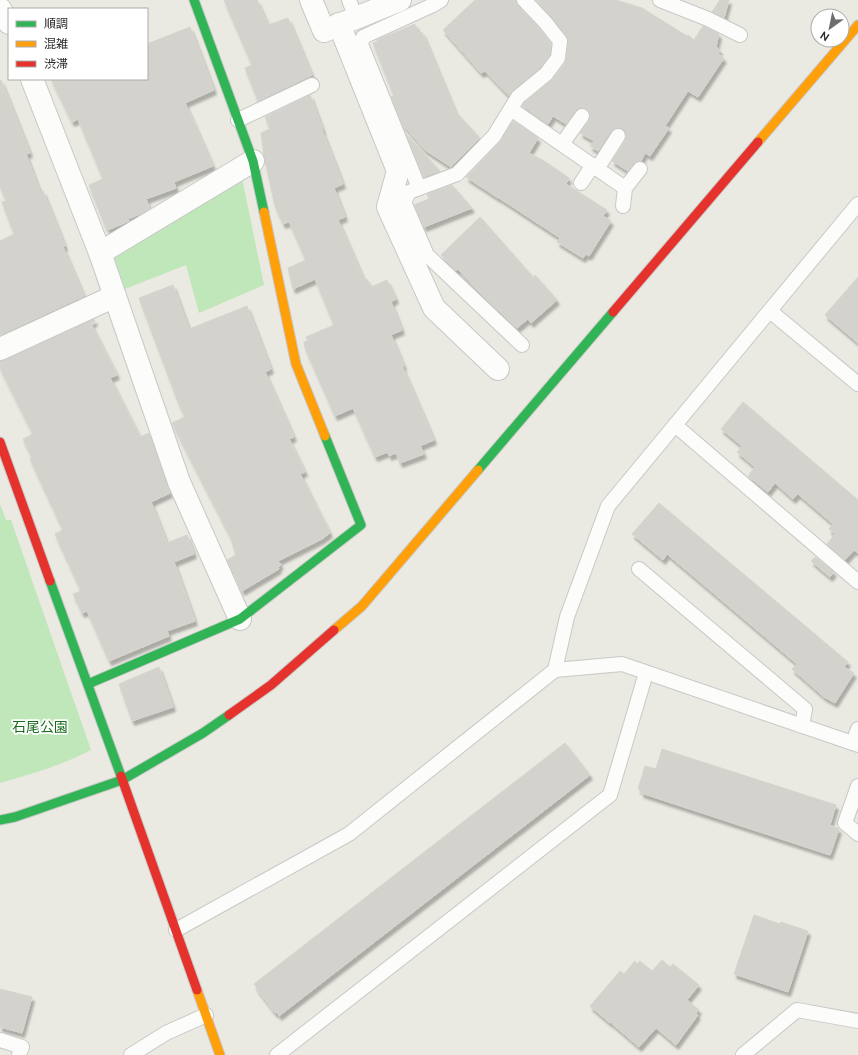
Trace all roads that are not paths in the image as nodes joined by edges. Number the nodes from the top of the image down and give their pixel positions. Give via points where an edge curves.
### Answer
1 (194, 0) edge
2 (311, 0) edge
3 (400, 0) edge
4 (441, 0) edge
5 (524, 0) edge
6 (660, 0) edge
7 (0, 9) edge
8 (348, 14) edge
9 (8, 21) edge
10 (858, 25) edge
11 (740, 35) dead end
12 (32, 80) edge
13 (312, 85) dead end
14 (511, 109) junction
15 (582, 116) dead end
16 (238, 120) junction
17 (618, 136) dead end
18 (562, 144) junction
19 (253, 161) junction
20 (595, 167) junction
21 (640, 169) dead end
22 (581, 183) dead end
23 (419, 188) junction
24 (625, 188) junction
25 (623, 206) dead end
26 (857, 207) edge
27 (100, 253) junction
28 (115, 296) junction
29 (770, 311) junction
30 (522, 345) dead end
31 (0, 349) edge
32 (498, 369) dead end
33 (858, 384) edge
34 (674, 425) junction
35 (0, 442) edge
36 (639, 569) dead end
37 (858, 582) edge
38 (240, 619) junction
39 (555, 670) junction
40 (646, 673) junction
41 (88, 684) junction
42 (802, 726) junction
43 (858, 729) edge
44 (856, 744) edge
45 (122, 780) junction
46 (858, 786) edge
47 (0, 820) edge
48 (858, 834) edge
49 (176, 930) junction
50 (206, 1015) junction
51 (858, 1020) edge
52 (0, 1040) edge
53 (19, 1055) edge
54 (132, 1055) edge
55 (220, 1055) edge
56 (277, 1055) edge
57 (744, 1055) edge

1 - 16 street
2 - 8 street via 324,31
3 - 8 street
4 - 23 lane via 363,37 361,44
5 - 14 lane via 560,41 558,58 546,74 518,97
6 - 11 lane
7 - 9 street
8 - 32 street via 398,171 388,207 434,308
10 - 45 street via 362,606 271,685 203,733
12 - 27 street
13 - 16 lane
14 - 18 lane
14 - 23 lane via 494,136 457,174
15 - 18 lane
16 - 19 street
17 - 20 lane
18 - 20 lane
19 - 27 street
19 - 38 street via 296,364 361,525
20 - 22 lane
20 - 24 lane
21 - 24 lane
23 - 30 lane via 409,192 404,202 427,255
24 - 25 lane
26 - 29 lane
27 - 28 street
28 - 31 street
28 - 38 street via 179,482
29 - 33 lane
29 - 34 lane
34 - 37 lane
34 - 39 lane via 608,506 567,617
35 - 41 street
36 - 42 lane via 805,709
38 - 41 street
39 - 40 lane via 622,664
39 - 49 lane via 349,834
40 - 42 lane
40 - 56 lane via 610,796
41 - 45 street
42 - 44 lane
43 - 44 lane
45 - 47 street
45 - 49 street
46 - 48 lane via 845,823
49 - 50 street
50 - 54 lane via 166,1033
50 - 55 street
51 - 57 lane via 797,1010
52 - 53 lane via 22,1046

